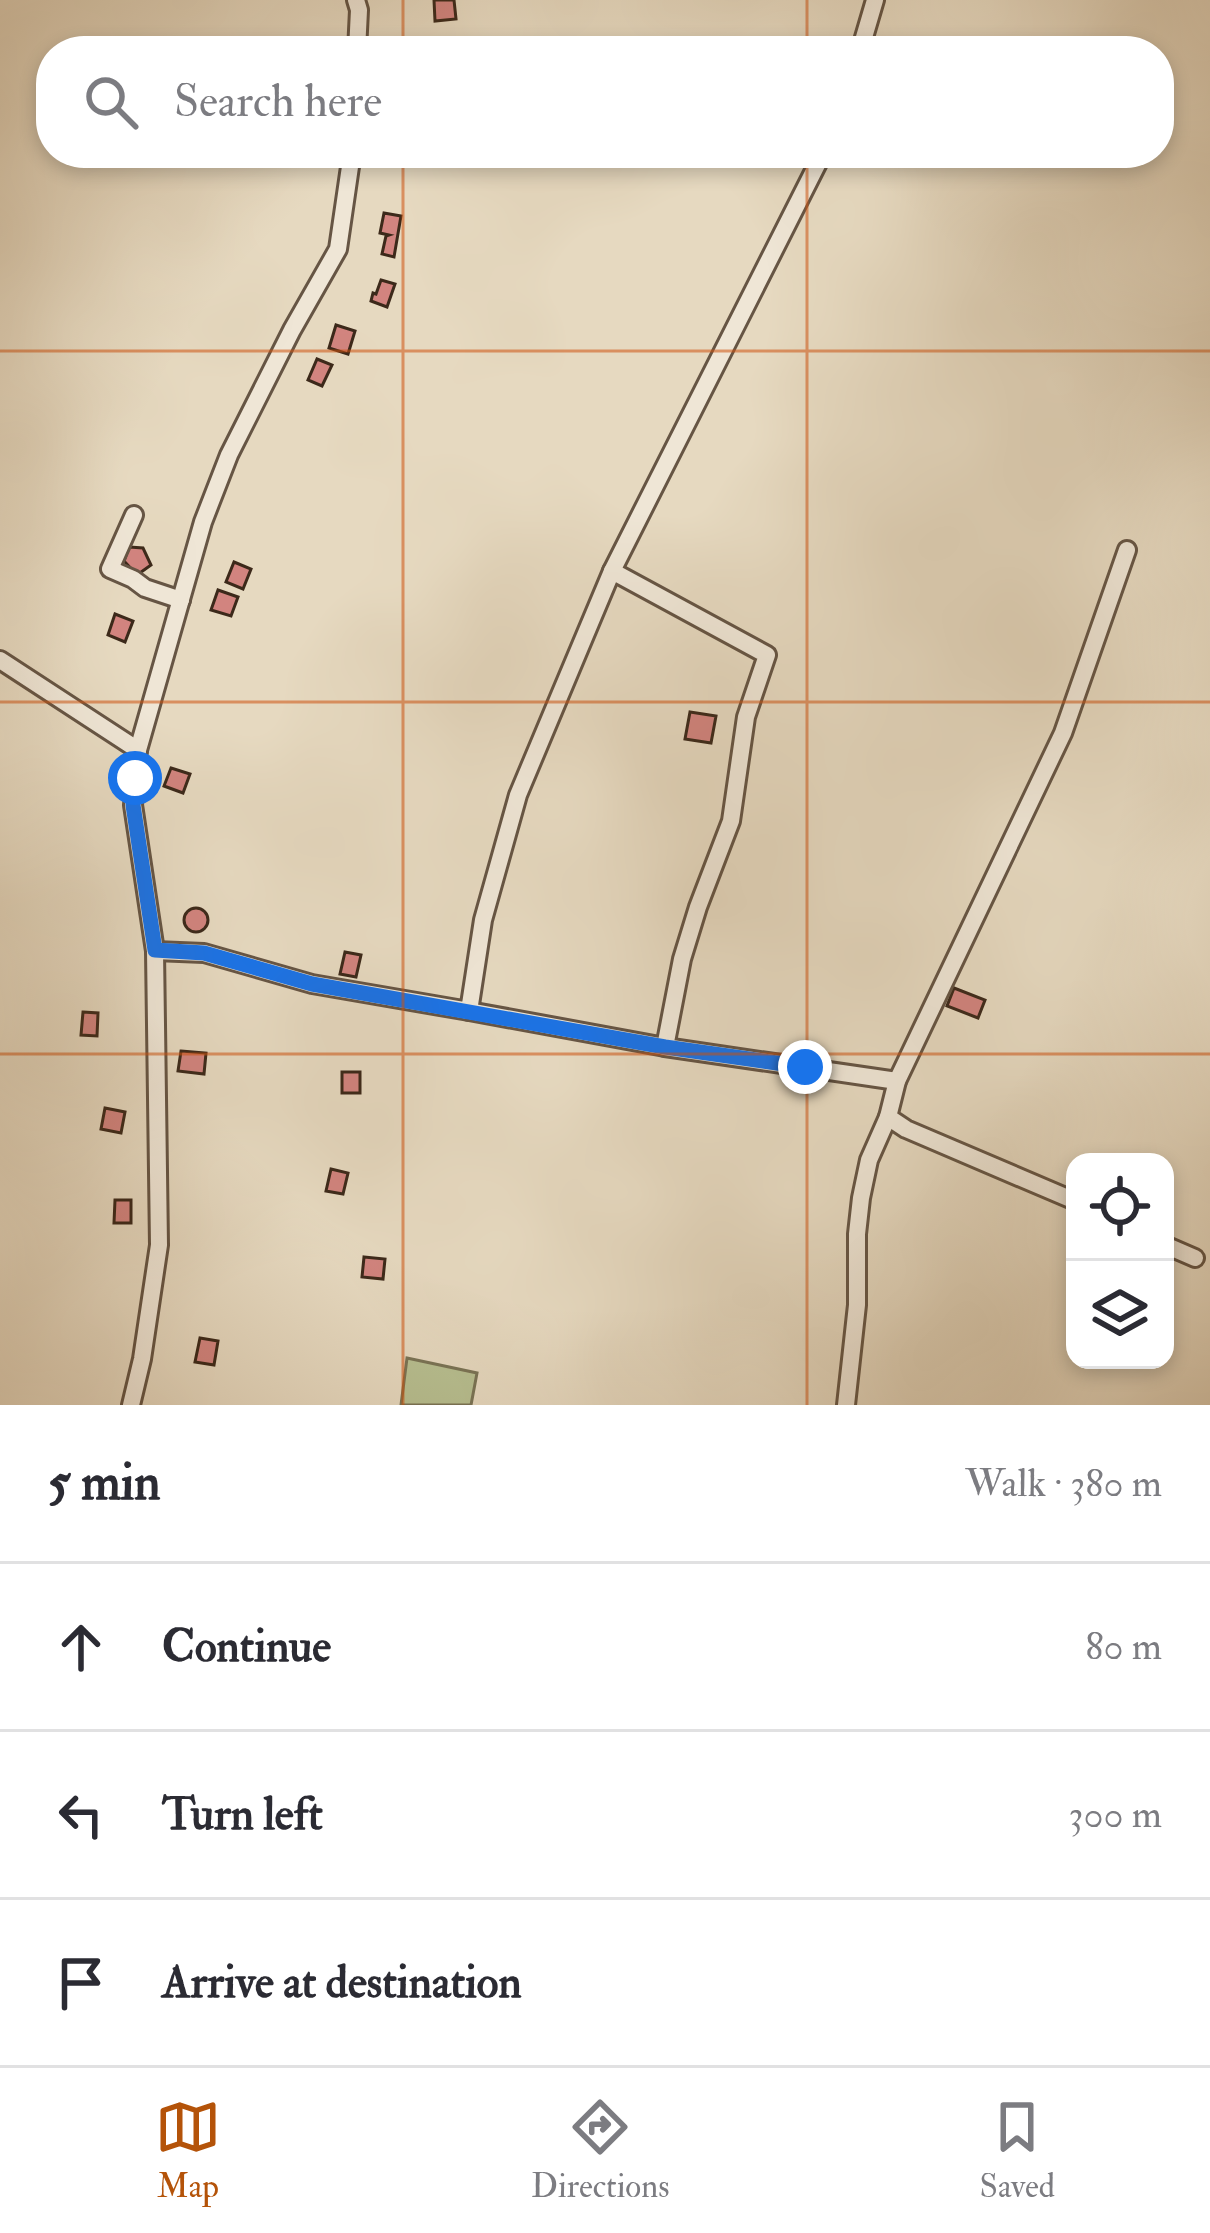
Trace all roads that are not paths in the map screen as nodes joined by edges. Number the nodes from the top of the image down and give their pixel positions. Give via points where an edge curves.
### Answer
1 (356, 0) edge
2 (875, 0) edge
3 (358, 36) edge
4 (864, 36) edge
5 (350, 168) edge
6 (816, 168) edge
7 (134, 515) dead end
8 (1127, 550) dead end
9 (612, 572) junction
10 (181, 600) junction
11 (0, 660) edge
12 (138, 750) junction
13 (155, 950) junction
14 (469, 1011) junction
15 (665, 1047) junction
16 (897, 1081) junction
17 (888, 1117) junction
18 (1066, 1197) edge
19 (1174, 1249) edge
20 (1195, 1258) dead end
21 (131, 1405) edge
22 (846, 1405) edge

1 - 3 street
2 - 4 street
5 - 10 street via 338,249 229,455
6 - 9 street
7 - 10 street via 110,569
8 - 16 street via 1063,733
9 - 14 street via 518,795 483,920
9 - 15 street via 767,656 746,717 731,821 682,959
10 - 12 street
11 - 12 street
12 - 13 street via 133,805
13 - 14 street via 204,953 312,984
13 - 21 street via 159,1245
14 - 15 street
15 - 16 street
16 - 17 street
17 - 18 street
17 - 22 street via 860,1198
19 - 20 street

